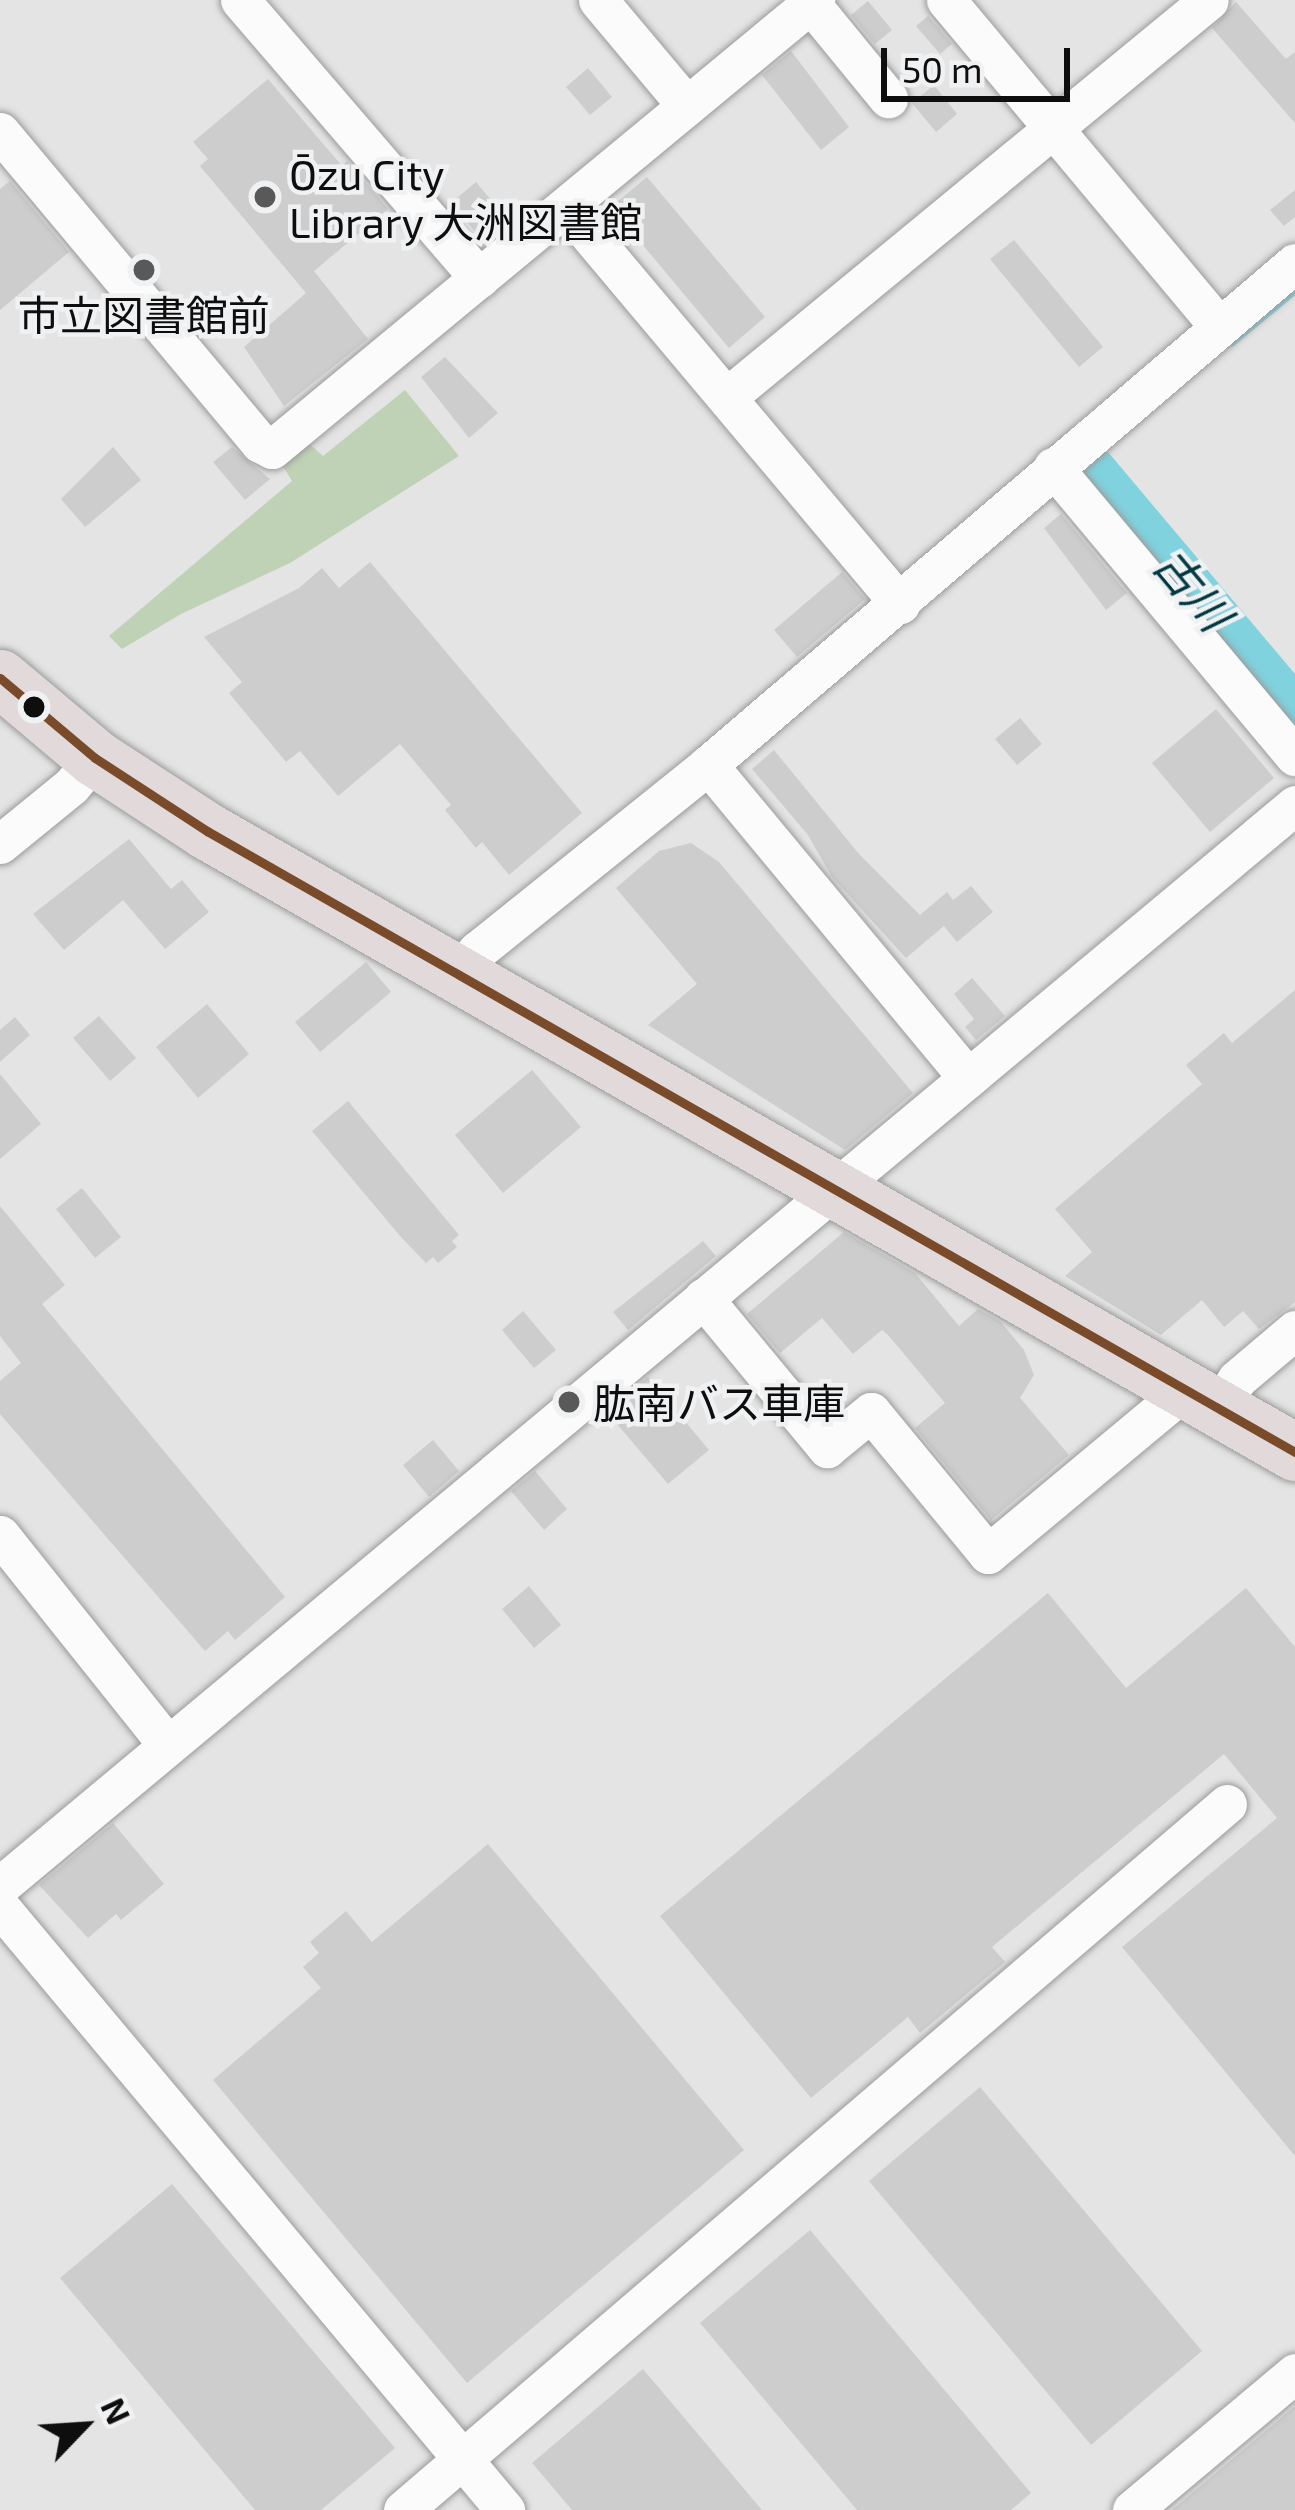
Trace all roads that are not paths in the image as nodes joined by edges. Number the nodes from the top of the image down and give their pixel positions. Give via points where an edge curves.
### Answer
1 (240, 0) edge
2 (598, 0) edge
3 (946, 0) edge
4 (1209, 0) edge
5 (813, 2) edge
6 (888, 98) dead end
7 (687, 106) junction
8 (1052, 128) junction
9 (0, 132) edge
10 (566, 207) junction
11 (1295, 262) edge
12 (479, 278) junction
13 (1219, 326) junction
14 (727, 397) junction
15 (1053, 466) junction
16 (901, 604) junction
17 (0, 678) edge
18 (1295, 756) edge
19 (95, 758) junction
20 (708, 765) junction
21 (1295, 805) edge
22 (0, 844) edge
23 (457, 974) junction
24 (968, 1078) junction
25 (836, 1189) junction
26 (703, 1298) junction
27 (1295, 1330) edge
28 (1203, 1397) junction
29 (1295, 1451) edge
30 (0, 1535) edge
31 (166, 1743) junction
32 (1227, 1804) dead end
33 (0, 1886) edge
34 (0, 1907) edge
35 (1295, 2373) edge
36 (463, 2460) junction
37 (403, 2510) edge
38 (505, 2510) edge
39 (1132, 2510) edge

1 - 12 street
2 - 7 street
3 - 8 street
4 - 8 street
5 - 6 street
5 - 7 street
7 - 10 street
8 - 13 street
8 - 14 street
9 - 12 street via 272,449
10 - 12 street
10 - 14 street
11 - 13 street
13 - 15 street
14 - 16 street
15 - 16 street
15 - 18 street
16 - 20 street
17 - 19 highway
19 - 22 street
19 - 23 highway
20 - 23 street
20 - 24 street
21 - 24 street
23 - 25 highway
24 - 25 street
25 - 26 street
25 - 28 highway
26 - 28 street via 827,1448 871,1412 988,1554
26 - 31 street
27 - 28 street via 1238,1379
28 - 29 highway
30 - 31 street
31 - 33 street
32 - 36 street
34 - 36 street
35 - 39 street
36 - 37 street
36 - 38 street

